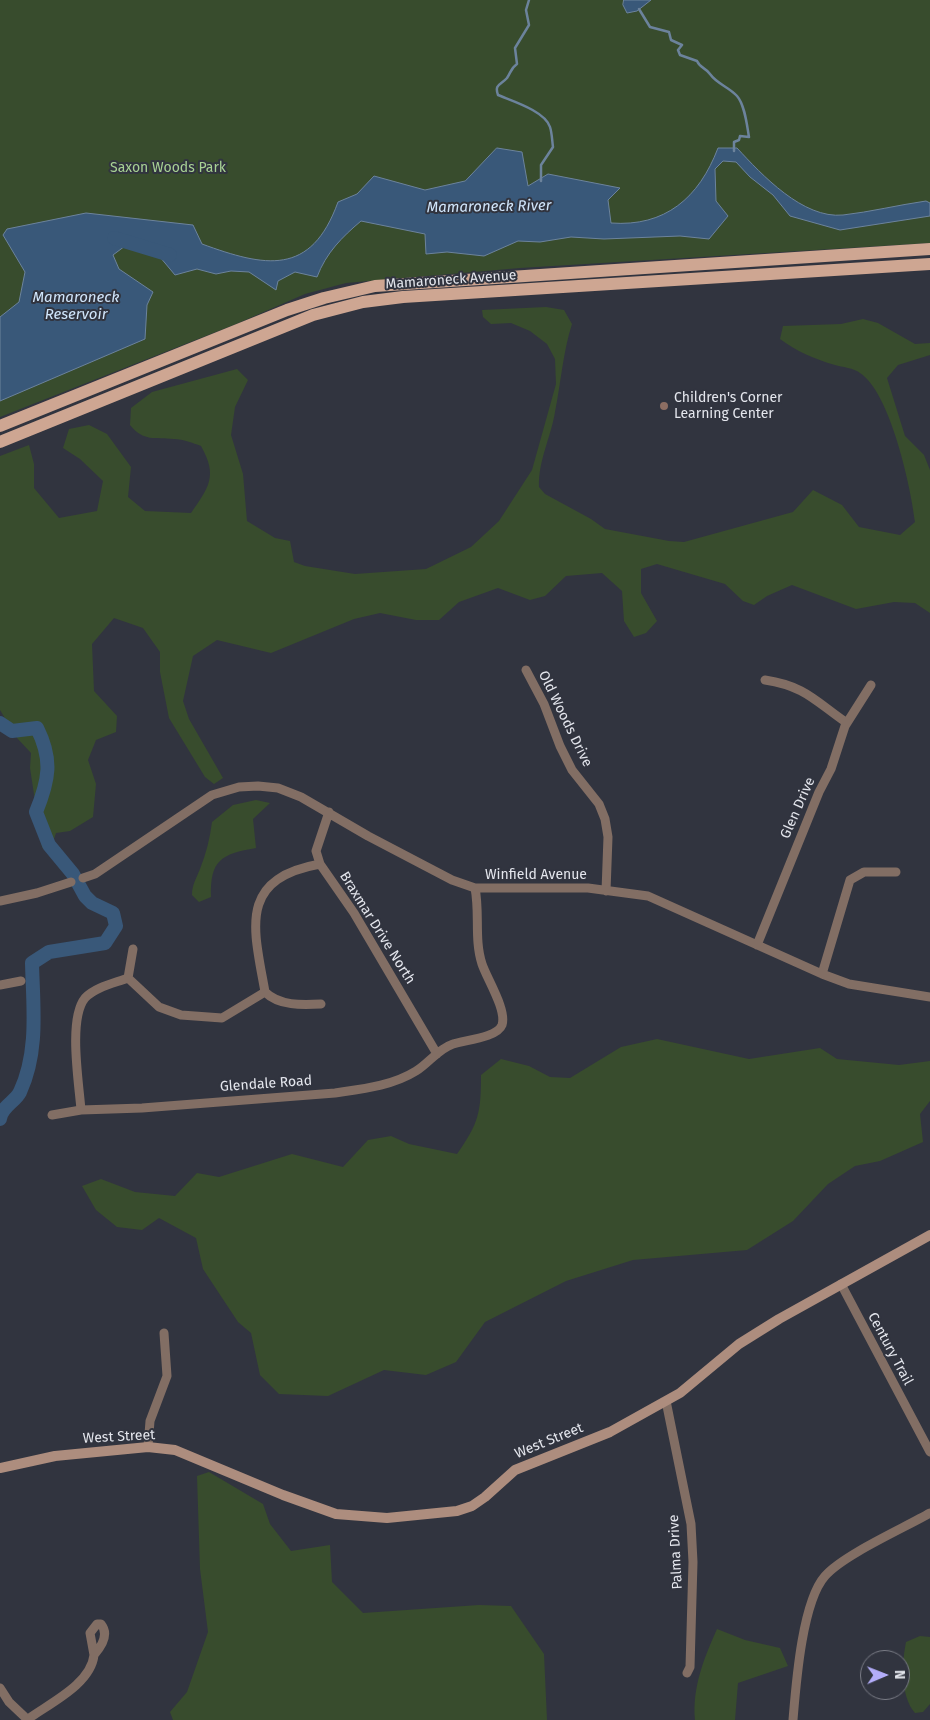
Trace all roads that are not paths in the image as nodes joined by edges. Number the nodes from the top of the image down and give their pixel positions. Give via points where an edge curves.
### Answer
1 (930, 249) edge
2 (787, 258) junction
3 (930, 264) edge
4 (787, 274) junction
5 (274, 316) junction
6 (279, 329) junction
7 (0, 426) edge
8 (0, 442) edge
9 (526, 670) dead end
10 (765, 680) dead end
11 (870, 685) dead end
12 (847, 723) junction
13 (329, 812) junction
14 (320, 864) junction
15 (896, 872) dead end
16 (83, 878) dead end
17 (71, 882) dead end
18 (475, 888) junction
19 (606, 891) junction
20 (0, 901) edge
21 (757, 946) junction
22 (132, 949) dead end
23 (822, 974) junction
24 (128, 978) junction
25 (21, 981) dead end
26 (0, 985) edge
27 (265, 992) junction
28 (930, 997) edge
29 (321, 1004) dead end
30 (437, 1054) junction
31 (81, 1110) junction
32 (52, 1115) dead end
33 (930, 1235) edge
34 (841, 1284) junction
35 (164, 1333) dead end
36 (666, 1401) junction
37 (148, 1447) junction
38 (930, 1452) edge
39 (0, 1468) edge
40 (930, 1513) edge
41 (94, 1655) dead end
42 (687, 1673) dead end
43 (0, 1688) edge
44 (28, 1720) edge
45 (793, 1720) edge

1 - 2 main road, Mamaroneck Avenue
2 - 4 street
2 - 5 main road, Mamaroneck Avenue via 374,286
3 - 4 main road, Mamaroneck Avenue
4 - 6 main road, Mamaroneck Avenue via 403,297 338,308
5 - 6 street
5 - 7 main road, Mamaroneck Avenue
6 - 8 main road, Mamaroneck Avenue
9 - 19 street, Old Woods Drive via 572,770 599,804 605,819 608,837
10 - 12 street via 801,688
11 - 12 street, Glen Drive
12 - 21 street, Glen Drive via 832,769 819,792
13 - 14 street via 316,851
13 - 16 street, Winfield Avenue via 278,788 239,787 212,795 95,874
13 - 18 street, Winfield Avenue via 414,862
14 - 27 street via 284,874 261,898 255,914 255,936
14 - 30 street, Braxmar Drive North via 354,913
15 - 23 street via 864,872 850,880
17 - 20 street
18 - 19 street, Winfield Avenue via 588,888
18 - 30 street, Glendale Road via 482,963 503,1015 502,1025 495,1032 453,1044
19 - 21 street, Winfield Avenue via 648,896
21 - 23 street, Winfield Avenue
22 - 24 street
23 - 28 street, Winfield Avenue via 850,984
24 - 27 street via 160,1007 181,1015 222,1018
24 - 31 street via 94,992 80,1007 76,1036
25 - 26 street
27 - 29 street via 271,998 288,1003
30 - 31 street, Glendale Road via 401,1079 361,1089 142,1108
31 - 32 street, Glendale Road
33 - 34 street, West Street
34 - 36 street, West Street via 739,1344 714,1367
34 - 38 street, Century Trail
35 - 37 street via 167,1376 150,1421
36 - 37 street, West Street via 610,1432 515,1470 472,1506 429,1516 387,1518 336,1514 175,1450
36 - 42 street, Palma Drive via 691,1524 690,1667
37 - 39 street, West Street via 55,1456
40 - 45 street via 846,1560 826,1574 816,1588 806,1626
41 - 44 street via 86,1676
43 - 44 street

